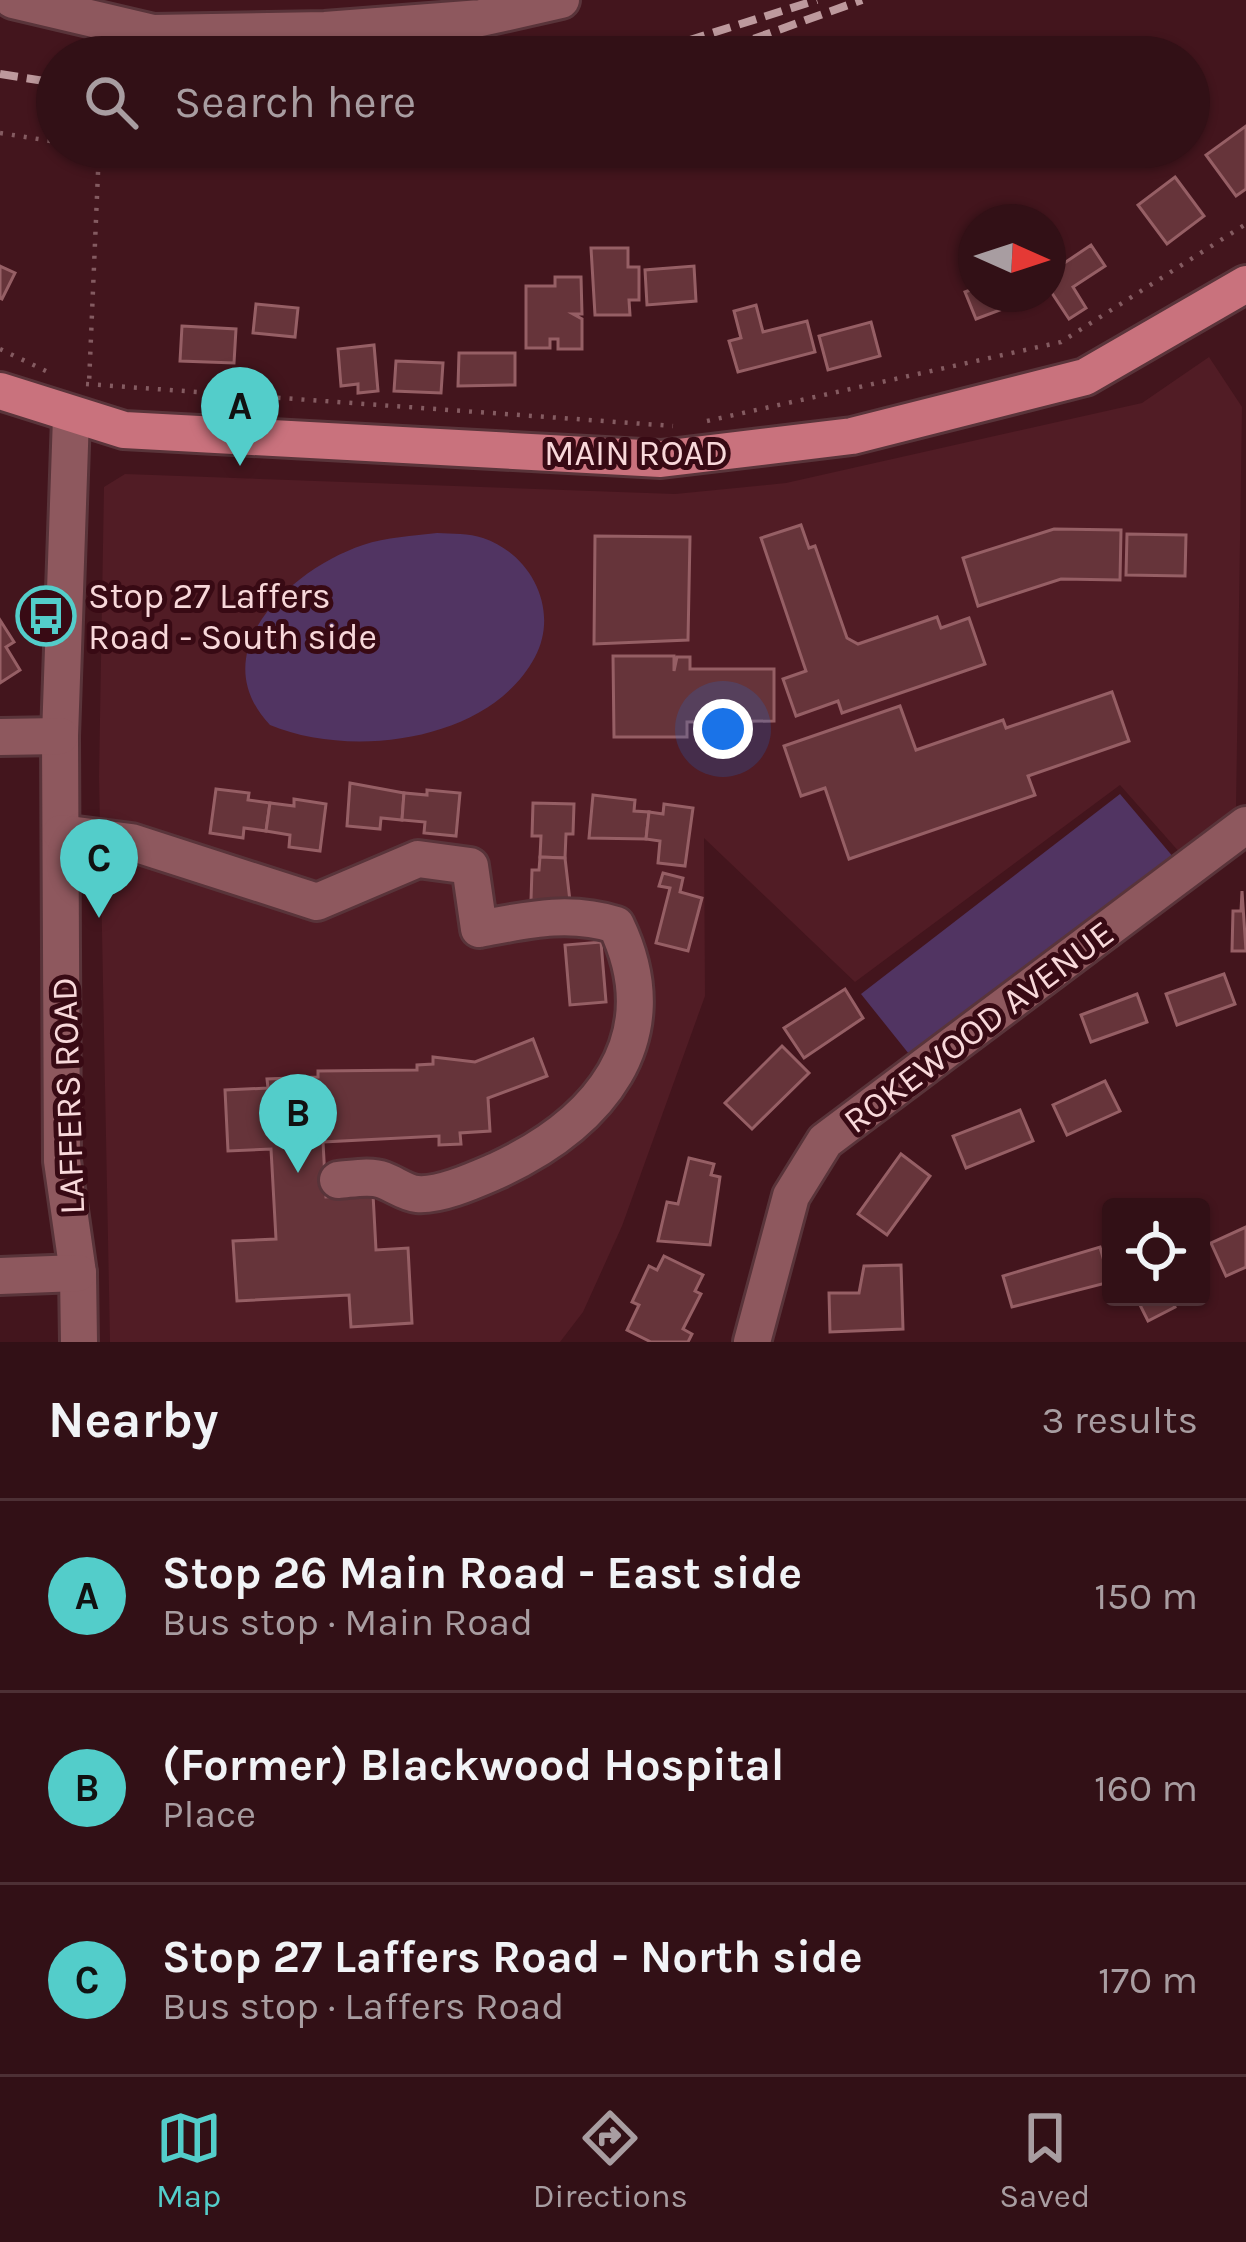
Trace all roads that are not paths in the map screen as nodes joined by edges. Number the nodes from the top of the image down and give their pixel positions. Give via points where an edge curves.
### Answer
1 (13, 0) edge
2 (561, 0) edge
3 (66, 7) edge
4 (1245, 288) edge
5 (0, 391) edge
6 (74, 400) junction
7 (0, 736) edge
8 (60, 736) junction
9 (1246, 825) edge
10 (61, 833) junction
11 (338, 1180) dead end
12 (78, 1274) junction
13 (0, 1276) edge
14 (79, 1342) edge
15 (752, 1342) edge

1 - 3 street
2 - 3 street via 481,18 153,33
4 - 6 main road, MAIN ROAD via 1084,377 787,448 638,458 241,439 124,430
5 - 6 main road, MAIN ROAD
6 - 8 street, LAFFERS ROAD
7 - 8 street
8 - 10 street, LAFFERS ROAD
9 - 15 street, ROKEWOOD AVENUE via 825,1141 791,1196
10 - 11 street via 131,842 317,902 418,859 470,866 479,929 547,916 616,925 630,955 630,1044 604,1096 568,1131 481,1178 432,1192 415,1194 378,1178
10 - 12 street, LAFFERS ROAD via 62,1161
12 - 13 street
12 - 14 street, LAFFERS ROAD

